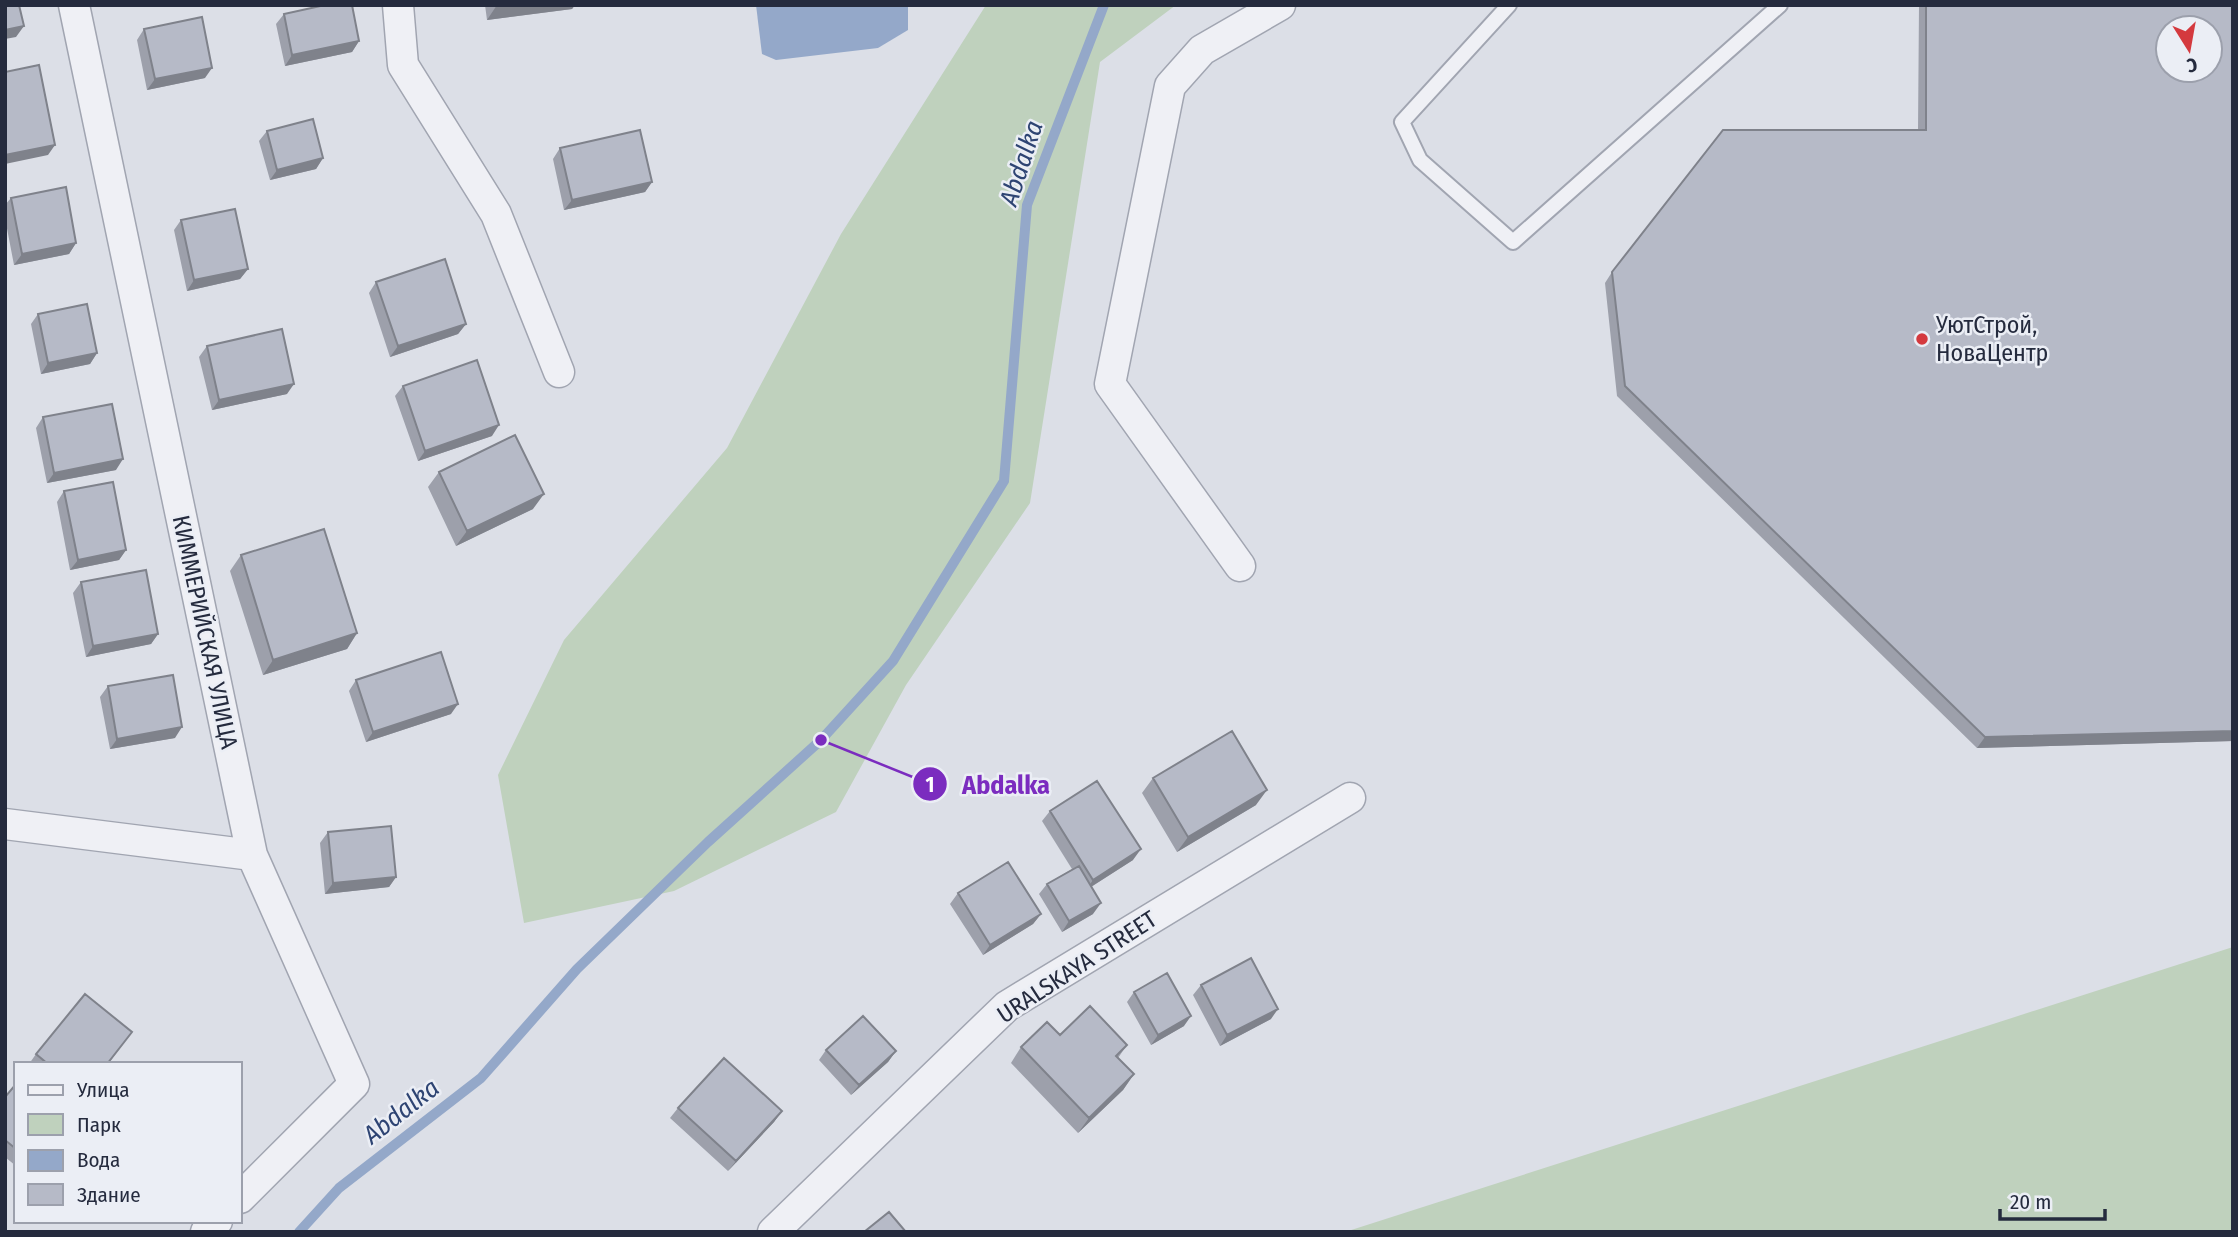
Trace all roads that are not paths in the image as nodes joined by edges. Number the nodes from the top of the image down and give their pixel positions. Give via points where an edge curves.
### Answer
1 (74, 5) edge
2 (398, 5) edge
3 (1280, 5) edge
4 (1509, 5) edge
5 (1780, 5) edge
6 (559, 372) dead end
7 (1240, 566) dead end
8 (1350, 798) dead end
9 (5, 824) edge
10 (252, 855) junction
11 (242, 1196) edge
12 (773, 1232) edge

1 - 10 street, КИММЕРИЙСКАЯ УЛИЦА
2 - 6 street via 403,65 496,214
3 - 7 street via 1202,50 1170,86 1110,384
4 - 5 lane via 1402,122 1420,160 1513,242
8 - 12 street, URALSKAYA STREET via 1007,1006
9 - 10 street
10 - 11 street, КИММЕРИЙСКАЯ УЛИЦА via 354,1084

